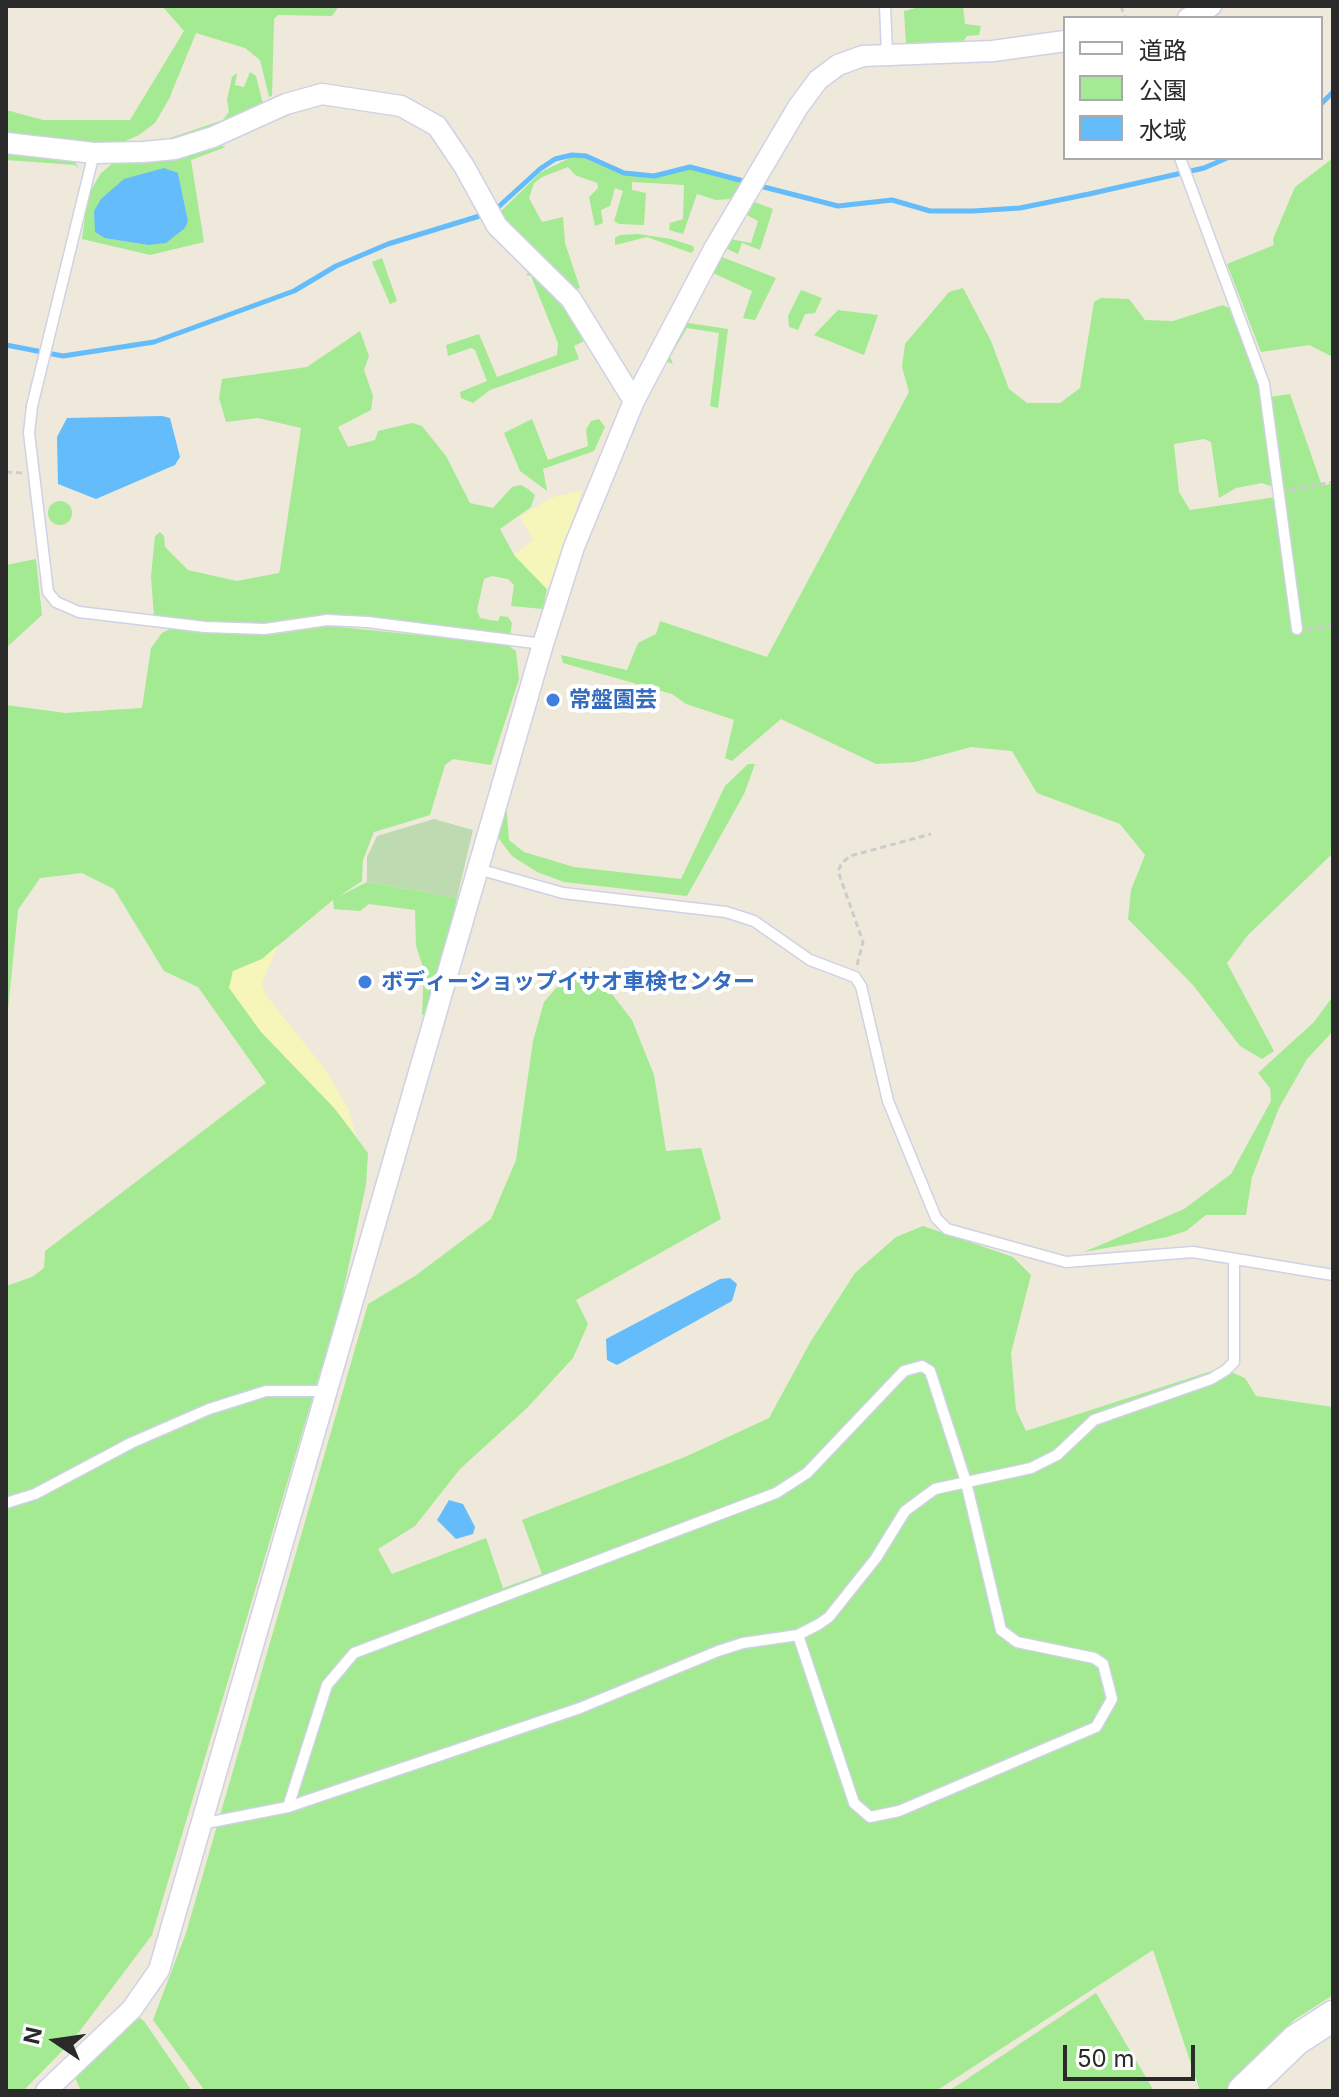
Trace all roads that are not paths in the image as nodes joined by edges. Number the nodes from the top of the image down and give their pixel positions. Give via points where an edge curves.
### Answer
1 (885, 6) edge
2 (1211, 6) edge
3 (1192, 16) edge
4 (1063, 41) edge
5 (887, 53) junction
6 (6, 143) edge
7 (94, 153) junction
8 (1181, 160) edge
9 (634, 401) junction
10 (1297, 629) road end
11 (543, 644) junction
12 (478, 869) junction
13 (1234, 1261) junction
14 (1333, 1275) edge
15 (326, 1391) junction
16 (966, 1482) junction
17 (6, 1503) edge
18 (798, 1635) junction
19 (288, 1807) junction
20 (201, 1824) junction
21 (1333, 2016) edge
22 (46, 2091) edge
23 (1243, 2091) edge

1 - 5 lane
2 - 3 street
4 - 5 street via 993,51
5 - 9 street via 838,65 818,80 798,107 714,249
6 - 7 street
7 - 9 street via 175,149 322,94 401,106 422,115 437,126 506,239 571,299
7 - 11 lane via 29,433 48,592 56,602 79,612 205,627 367,622
8 - 10 lane via 1264,384
9 - 11 street via 578,535
11 - 12 street
12 - 13 lane via 563,893 726,912 754,921 810,960 851,975 861,986 888,1101 936,1218 947,1229 1066,1262 1170,1251
12 - 15 street
13 - 14 lane
13 - 16 lane via 1234,1362 1226,1370 1094,1420 1057,1455 1031,1468
15 - 17 lane via 266,1391 209,1409 35,1494
15 - 20 street
16 - 18 lane via 935,1489 905,1511 829,1617
16 - 18 lane via 1001,1630 1017,1642 1103,1664 1112,1699 1096,1727 899,1811 870,1817 854,1803
16 - 19 lane via 930,1371 922,1366 904,1371 807,1473 776,1493 354,1653 327,1685
18 - 19 lane via 718,1651 580,1708
19 - 20 lane
20 - 22 street via 159,1970 132,2009
21 - 23 main road via 1296,2040

